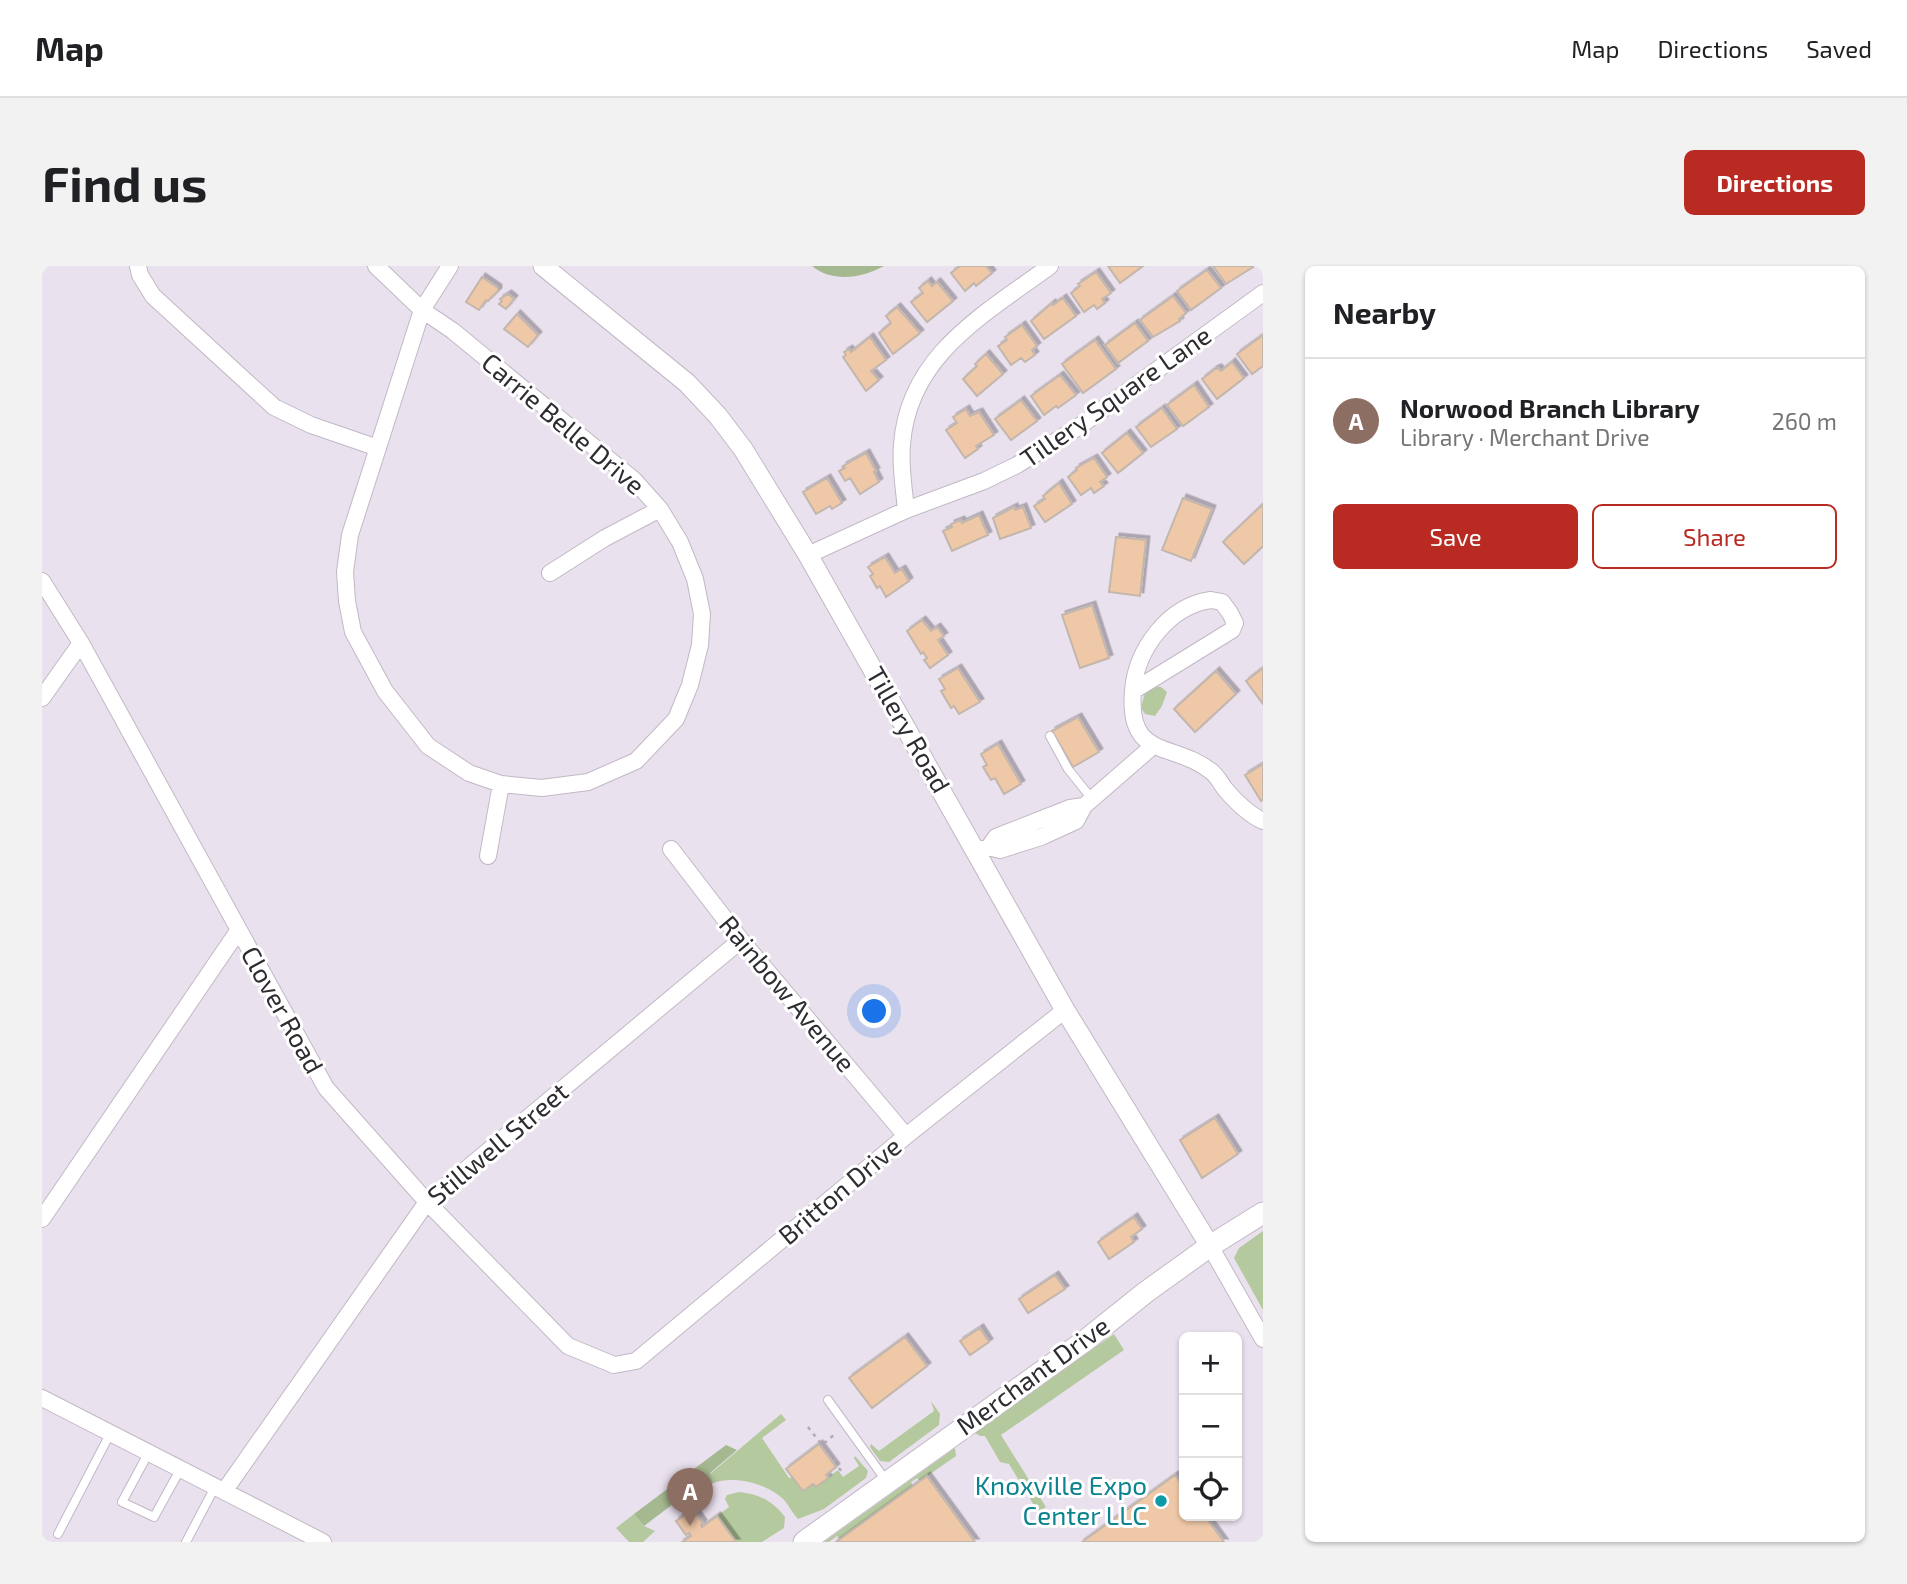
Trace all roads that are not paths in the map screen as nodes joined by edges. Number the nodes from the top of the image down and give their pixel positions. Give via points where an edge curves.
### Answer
1 (138, 266) edge
2 (376, 266) edge
3 (450, 266) edge
4 (543, 266) edge
5 (1050, 266) edge
6 (1263, 293) edge
7 (422, 310) junction
8 (379, 449) junction
9 (660, 509) junction
10 (906, 510) junction
11 (808, 555) junction
12 (550, 573) dead end
13 (42, 581) edge
14 (81, 643) junction
15 (1133, 691) junction
16 (42, 698) edge
17 (1050, 736) dead end
18 (1153, 746) junction
19 (501, 784) junction
20 (1088, 803) junction
21 (1263, 821) edge
22 (671, 849) dead end
23 (983, 849) junction
24 (488, 856) dead end
25 (238, 931) junction
26 (741, 940) junction
27 (1065, 1010) junction
28 (906, 1136) junction
29 (427, 1202) junction
30 (1263, 1213) edge
31 (42, 1219) edge
32 (1210, 1246) junction
33 (1263, 1339) edge
34 (614, 1365) joint
35 (42, 1398) edge
36 (828, 1400) dead end
37 (111, 1432) junction
38 (149, 1452) junction
39 (181, 1468) junction
40 (887, 1482) junction
41 (220, 1488) junction
42 (58, 1534) dead end
43 (186, 1542) edge
44 (323, 1542) edge
45 (804, 1542) edge

1 - 8 street via 153,296 274,407
2 - 7 street
3 - 7 street, Carrie Belle Drive
4 - 11 street, Tillery Road via 687,383 719,415
5 - 10 street via 952,340 923,377 905,421 902,444
6 - 10 street, Tillery Square Lane via 1053,444 1001,473
7 - 8 street, Carrie Belle Drive
7 - 9 street, Carrie Belle Drive via 634,480
8 - 19 street, Carrie Belle Drive via 350,535 345,572 354,632 385,691 429,746 469,773
9 - 12 street
9 - 19 street, Carrie Belle Drive via 695,579 702,614 700,645 676,719 636,761 588,782 542,788
10 - 11 street, Tillery Square Lane
11 - 23 street, Tillery Road
13 - 14 street, Clover Road
14 - 16 street
14 - 25 street, Clover Road
15 - 15 street via 1134,673 1143,654 1169,620 1204,601 1222,601 1234,620 1232,630
15 - 18 street via 1135,726
17 - 20 lane
18 - 20 street
18 - 21 street via 1202,764 1249,814
19 - 24 street
20 - 23 street via 996,837
22 - 26 street, Rainbow Avenue
23 - 27 street, Tillery Road
25 - 29 street, Clover Road via 326,1088
25 - 31 street
26 - 28 street, Rainbow Avenue
26 - 29 street, Stillwell Street
27 - 28 street, Britton Drive
27 - 32 street, Tillery Road
28 - 34 street, Britton Drive via 636,1361
29 - 34 street, Clover Road via 568,1346
29 - 41 street, Stillwell Street
30 - 32 main road, Merchant Drive
32 - 33 street
32 - 40 main road, Merchant Drive
35 - 37 street
36 - 40 lane
37 - 38 street
37 - 42 lane
38 - 39 street
38 - 39 lane via 122,1502 154,1517
39 - 41 street
40 - 45 main road, Merchant Drive
41 - 43 lane
41 - 44 street

